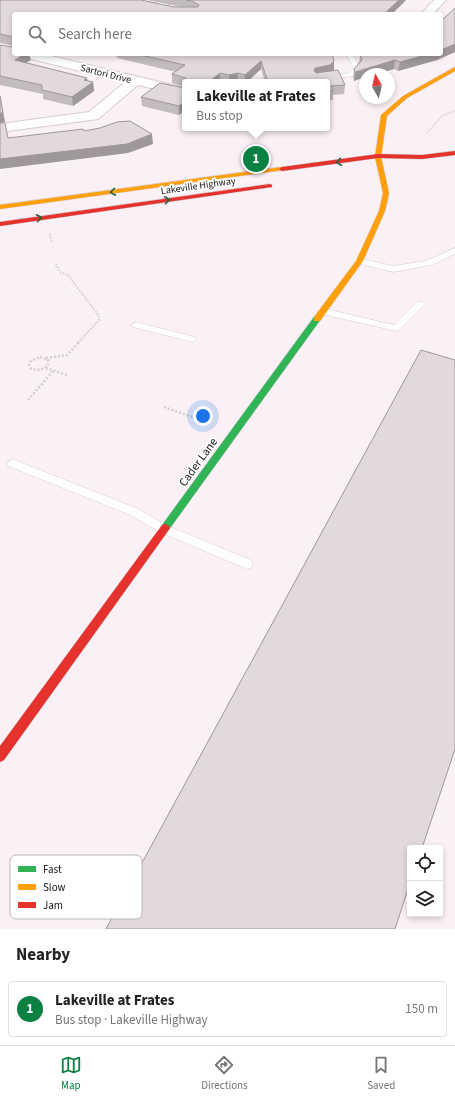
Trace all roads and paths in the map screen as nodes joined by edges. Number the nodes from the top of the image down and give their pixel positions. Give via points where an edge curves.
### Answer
1 (170, 0) edge
2 (440, 0) edge
3 (156, 6) junction
4 (139, 8) edge
5 (178, 11) edge
6 (429, 12) edge
7 (47, 56) edge
8 (82, 56) edge
9 (350, 56) edge
10 (57, 57) edge
11 (71, 64) junction
12 (455, 68) edge
13 (317, 79) edge
14 (136, 80) junction
15 (455, 80) edge
16 (182, 91) edge
17 (412, 94) junction
18 (455, 111) edge
19 (0, 128) edge
20 (427, 133) dead end
21 (455, 152) edge
22 (378, 156) junction
23 (422, 157) junction
24 (375, 172) junction
25 (276, 185) dead end
26 (0, 207) edge
27 (0, 224) edge
28 (455, 251) edge
29 (359, 261) junction
30 (56, 264) dead end
31 (420, 304) dead end
32 (322, 311) junction
33 (136, 325) dead end
34 (192, 339) dead end
35 (46, 358) junction
36 (46, 368) junction
37 (54, 370) junction
38 (67, 375) dead end
39 (28, 400) dead end
40 (164, 407) dead end
41 (204, 421) dead end
42 (12, 463) dead end
43 (164, 529) junction
44 (247, 564) dead end
45 (0, 756) edge

1 - 3 street
2 - 6 street
3 - 4 street
3 - 5 street
7 - 10 street, Sartori Drive
8 - 11 street
9 - 13 lane via 357,68 351,75
10 - 11 street, Sartori Drive
11 - 14 street, Sartori Drive
12 - 17 street
14 - 16 street, Sartori Drive
14 - 19 street via 93,116
15 - 17 street
17 - 22 street, Cader Lane via 391,106 384,115
18 - 20 path via 440,116 435,126
21 - 23 street, Lakeville Highway
22 - 23 street, Lakeville Highway
22 - 24 street, Cader Lane
22 -> 26 street, Lakeville Highway
23 - 24 street, Lakeville Highway
24 - 29 street, Cader Lane via 386,192 379,222
27 -> 25 street, Lakeville Highway
28 - 29 lane via 428,263 393,269
29 - 32 street, Cader Lane
30 - 35 path via 60,274 68,275 99,316 99,320 67,355
31 - 32 lane via 396,328
32 - 43 street, Cader Lane
33 - 34 lane
35 - 36 path via 49,364
35 - 36 path via 36,358 29,365 36,371
36 - 37 path
37 - 38 path
37 - 39 path
40 - 41 path
42 - 43 lane via 132,511
43 - 44 lane
43 - 45 street, Cader Lane

